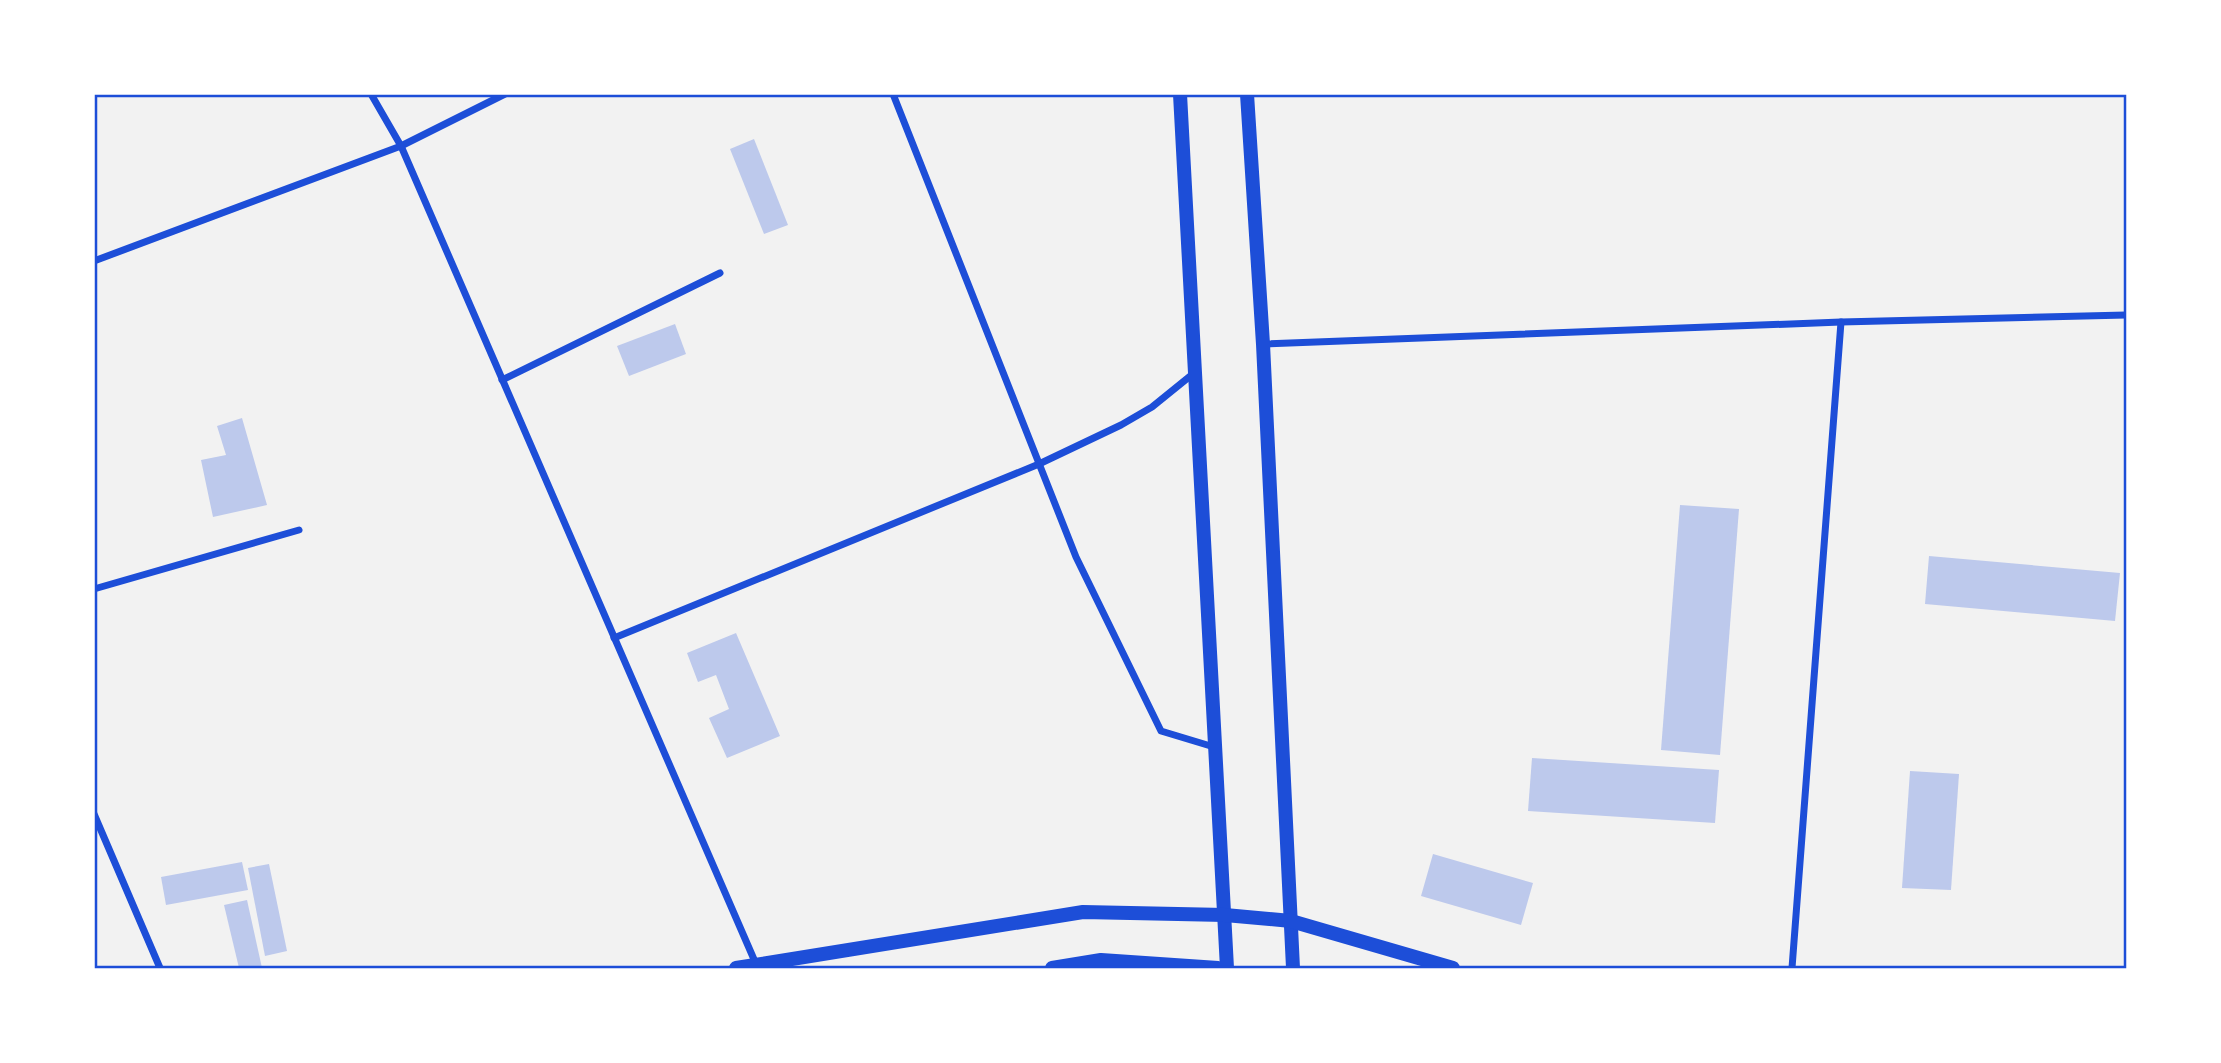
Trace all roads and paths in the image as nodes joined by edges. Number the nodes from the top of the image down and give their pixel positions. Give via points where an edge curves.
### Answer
1 (372, 94) edge
2 (505, 94) edge
3 (893, 94) edge
4 (1180, 94) edge
5 (1247, 94) edge
6 (401, 146) junction
7 (94, 261) edge
8 (720, 274) dead end
9 (2126, 315) edge
10 (1841, 322) junction
11 (1263, 344) junction
12 (1194, 373) junction
13 (502, 380) junction
14 (1039, 464) junction
15 (299, 530) dead end
16 (94, 589) edge
17 (614, 638) junction
18 (1214, 747) junction
19 (94, 814) edge
20 (1225, 915) junction
21 (1291, 920) junction
22 (756, 965) junction
23 (160, 968) edge
24 (736, 968) edge
25 (1052, 968) edge
26 (1217, 968) edge
27 (1227, 968) edge
28 (1293, 968) edge
29 (1453, 968) edge
30 (1792, 968) edge

1 - 6 street
2 - 6 street
3 - 14 street
4 - 12 main road
5 - 11 main road
6 - 7 street
6 - 13 street
8 - 13 street
9 - 10 street
10 - 11 street
10 - 30 street
11 - 21 main road
12 - 14 street via 1152,407
12 - 18 main road
13 - 17 street
14 - 17 street
14 - 18 street via 1076,557 1161,731
15 - 16 street
17 - 22 street
18 - 20 main road
19 - 23 street
20 - 21 main road
20 - 22 main road via 1083,912
20 - 27 main road
21 - 28 main road
21 - 29 main road
22 - 24 main road
25 - 26 main road via 1101,960

